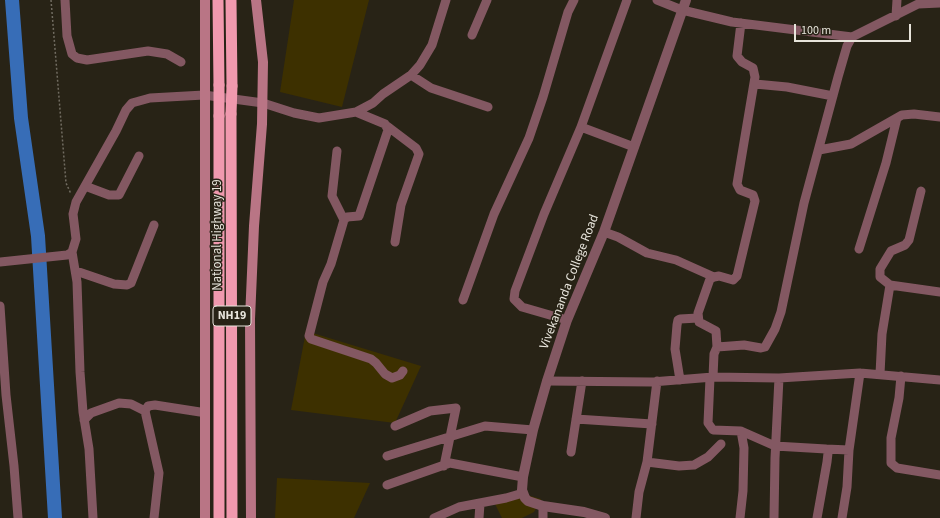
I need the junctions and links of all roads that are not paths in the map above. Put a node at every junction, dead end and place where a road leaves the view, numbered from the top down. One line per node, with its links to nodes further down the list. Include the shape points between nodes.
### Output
1 (65, 0): 19 (street, via 67,36 72,54 77,58 87,60 148,51 167,54)
2 (204, 0): 22 (main road)
3 (218, 0): 92 (highway, NH19, bridge)
4 (231, 0): 93 (highway, National Highway 19 / NH19, bridge)
5 (256, 0): 24 (main road, via 263,62)
6 (446, 0): 20 (street, via 427,55)
7 (487, 0): 17 (street)
8 (574, 0): 48 (street, via 529,138 494,214)
9 (627, 0): 30 (street)
10 (657, 0): 14 (street)
11 (686, 0): 14 (street, Vivekananda College Road)
12 (897, 0): 15 (street)
13 (940, 2): 15 (street, via 923,2)
14 (682, 10): 16 (street); 31 (street, Vivekananda College Road)
15 (896, 16): 18 (street)
16 (741, 23): 18 (street); 21 (street, via 737,56 753,68)
17 (472, 35)
18 (852, 38): 23 (street, via 847,46)
19 (181, 62)
20 (411, 75): 25 (street, via 431,88); 26 (street, via 368,107)
21 (755, 84): 23 (street); 45 (street, via 737,184 740,190 753,195 755,201 737,276 730,280)
22 (204, 96): 24 (street); 35 (street, via 150,98 132,103); 91 (main road)
23 (833, 96): 32 (street)
24 (263, 103): 26 (street, via 319,118); 94 (main road, via 250,318)
25 (488, 107)
26 (356, 112): 29 (street, via 381,121)
27 (940, 117): 28 (street, via 914,114)
28 (897, 118): 32 (street, via 851,144); 41 (street)
29 (387, 126): 37 (street, via 388,130 360,212 356,218 347,217); 40 (street, via 416,148 419,154 401,205)
30 (582, 127): 31 (street); 51 (street, via 544,214 514,299 522,307)
31 (634, 147): 39 (street, Vivekananda College Road)
32 (819, 150): 53 (street, via 802,209 781,312 768,343 761,348 744,345)
33 (337, 151): 37 (street, via 332,196)
34 (139, 156): 35 (street, via 119,195 109,195)
35 (85, 186): 42 (street, via 76,202 76,239)
36 (921, 191): 46 (street, via 909,240 905,245 891,251 880,269 880,277)
37 (344, 220): 54 (street, via 332,264 323,282 310,338 370,359 392,378 400,376)
38 (154, 225): 44 (street, via 131,283 114,284)
39 (604, 232): 45 (street, via 647,253 676,260); 51 (street, Vivekananda College Road)
40 (395, 242)
41 (859, 249)
42 (69, 254): 43 (street); 44 (street)
43 (0, 262)
44 (76, 270): 68 (street)
45 (714, 276): 50 (street, via 710,279 702,298)
46 (890, 285): 47 (street); 56 (street, via 882,334)
47 (940, 292)
48 (463, 300)
49 (0, 306): 52 (street)
50 (698, 318): 53 (street, via 699,322 716,331); 60 (street, via 678,320 675,349)
51 (567, 320): 62 (street, Vivekananda College Road)
52 (1, 345): 88 (street)
53 (717, 347): 58 (street)
54 (403, 371)
55 (860, 373): 56 (street); 59 (street); 77 (street)
56 (880, 374): 57 (street)
57 (901, 376): 61 (street); 82 (street, via 891,438 891,464 897,468)
58 (711, 377): 59 (street); 60 (street); 72 (street, via 709,427 713,430)
59 (779, 378): 75 (street)
60 (680, 380): 64 (street)
61 (940, 380)
62 (547, 381): 63 (street); 71 (street, Vivekananda College Road)
63 (582, 381): 64 (street); 67 (street)
64 (657, 381): 69 (street)
65 (145, 411): 66 (street, via 148,406 155,405); 68 (street, via 131,404 119,403 93,412); 90 (street, via 159,473)
66 (200, 412)
67 (576, 419): 69 (street); 78 (street)
68 (84, 420): 89 (street, via 89,449)
69 (652, 424): 80 (street)
70 (395, 426): 73 (street, via 430,411 455,407 457,409)
71 (533, 430): 73 (street, via 484,426); 83 (street, Vivekananda College Road)
72 (741, 432): 75 (street); 100 (street, via 744,448)
73 (452, 436): 79 (street); 81 (street)
74 (721, 444): 80 (street, via 708,457 694,464 679,466)
75 (775, 446): 76 (street); 101 (street)
76 (826, 450): 77 (street); 102 (street, via 828,462)
77 (849, 450): 103 (street)
78 (571, 452)
79 (387, 456)
80 (647, 462): 99 (street, via 639,492)
81 (444, 466): 83 (street, via 450,464); 84 (street)
82 (940, 475)
83 (523, 477): 85 (street, Vivekananda College Road)
84 (387, 485)
85 (523, 493): 86 (street); 87 (street, via 528,501)
86 (480, 504): 95 (street, via 452,509); 96 (street)
87 (543, 506): 97 (street); 98 (street)
88 (18, 518)
89 (93, 518)
90 (154, 518)
91 (205, 518)
92 (219, 518)
93 (232, 518)
94 (251, 518)
95 (434, 518)
96 (479, 518)
97 (543, 518)
98 (605, 518)
99 (636, 518)
100 (740, 518)
101 (774, 518)
102 (817, 518)
103 (842, 518)

